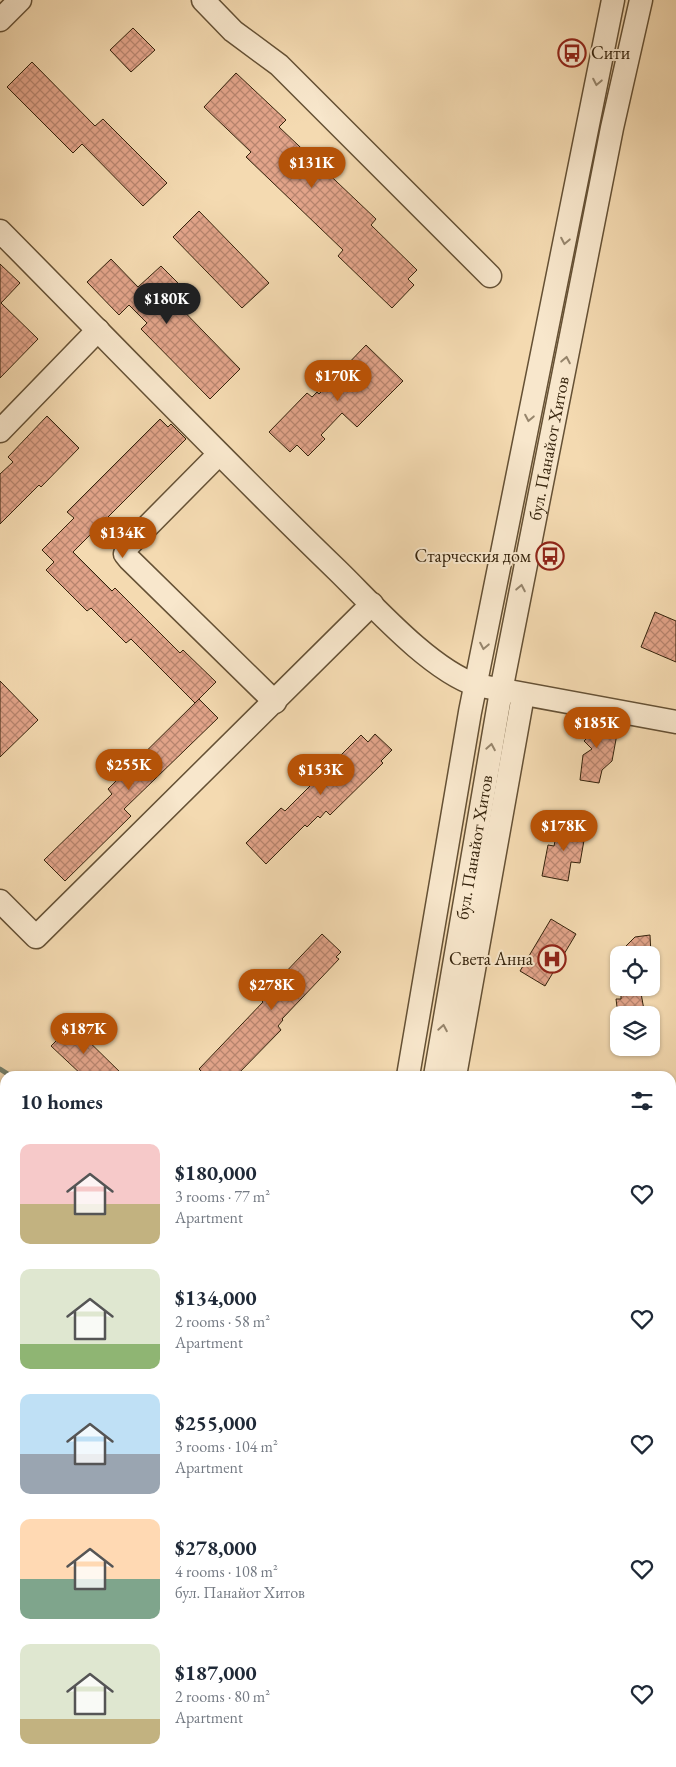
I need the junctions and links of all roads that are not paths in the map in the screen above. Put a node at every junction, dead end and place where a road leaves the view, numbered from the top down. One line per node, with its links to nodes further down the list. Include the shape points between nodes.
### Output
1 (20, 0): 5 (street)
2 (203, 0): 7 (street, via 233,32 279,65)
3 (613, 0): 12 (street, бул. Панайот Хитов, one-way to 12)
4 (641, 0): 13 (street, бул. Панайот Хитов, one-way to 4, via 612,128)
5 (0, 20)
6 (0, 231): 8 (street)
7 (490, 276)
8 (98, 330): 9 (street); 10 (street)
9 (0, 431)
10 (219, 454): 11 (street); 15 (street, via 127,548 125,554)
11 (372, 604): 12 (street, via 438,663 462,680); 15 (street)
12 (476, 685): 13 (street); 18 (street, бул. Панайот Хитов)
13 (501, 691): 14 (street); 19 (street, бул. Панайот Хитов, one-way to 13)
14 (523, 695): 16 (street); 20 (street)
15 (274, 702): 17 (street, via 36,936)
16 (676, 722)
17 (0, 901)
18 (409, 1071)
19 (436, 1071)
20 (456, 1071)

